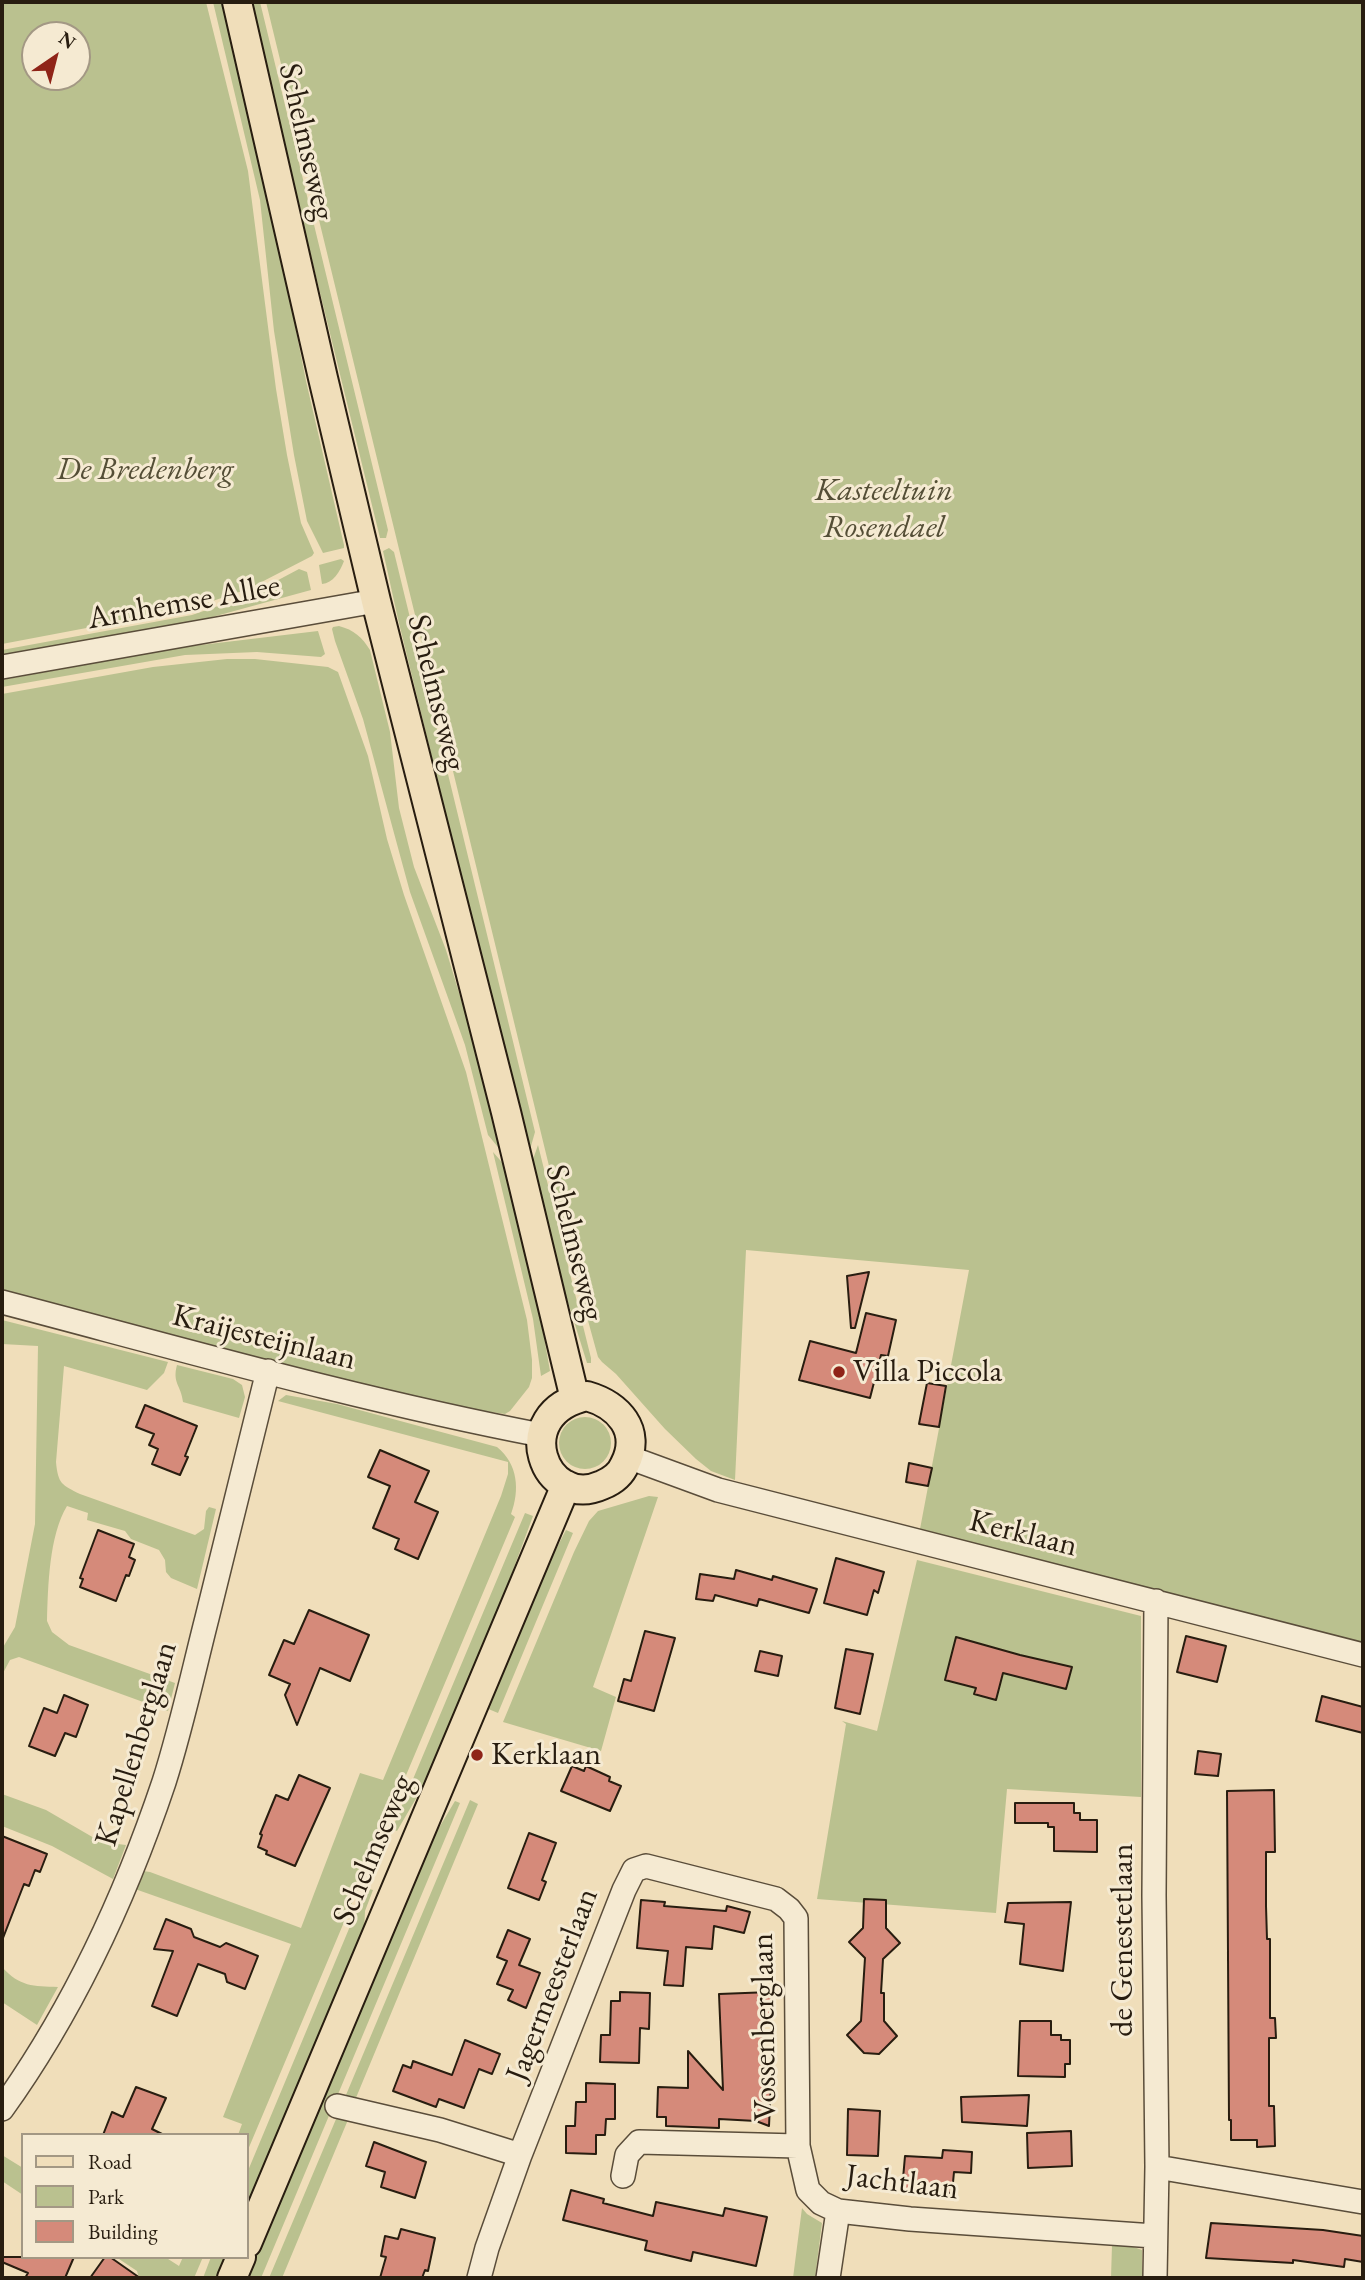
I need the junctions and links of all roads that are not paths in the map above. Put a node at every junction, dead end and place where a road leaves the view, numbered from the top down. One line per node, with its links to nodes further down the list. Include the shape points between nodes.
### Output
1 (237, 2): 2 (main road, Schelmseweg)
2 (376, 600): 3 (street, Arnhemse Allee); 6 (main road, Schelmseweg)
3 (2, 667)
4 (2, 1302): 5 (street, Kraijesteijnlaan)
5 (268, 1371): 7 (street, Kraijesteijnlaan); 14 (street, Kapellenberglaan, via 175,1745 149,1825 91,1960 39,2054)
6 (575, 1399): 7 (main road, via 556,1409); 8 (main road, via 600,1400 623,1417 629,1432)
7 (541, 1435): 9 (main road, via 542,1455 550,1471)
8 (628, 1457): 9 (main road, via 623,1469 599,1487 586,1490); 10 (street, Kerklaan, via 718,1490)
9 (566, 1485): 22 (main road, Schelmseweg)
10 (1156, 1601): 11 (street, Kerklaan); 17 (street, de Genestetlaan)
11 (1363, 1655)
12 (789, 1909): 15 (street, Vossenberglaan, via 796,1918); 16 (street, Jagermeesterlaan, via 776,1899 646,1866 635,1870)
13 (337, 2106): 16 (street)
14 (2, 2109)
15 (798, 2146): 18 (street, via 639,2142 627,2155); 20 (street, Jachtlaan, via 808,2190)
16 (520, 2155): 25 (street, Jagermeesterlaan)
17 (1157, 2167): 19 (street); 21 (street, de Genestetlaan)
18 (623, 2176)
19 (1363, 2202)
20 (838, 2211): 21 (street, Jachtlaan); 26 (street)
21 (1154, 2236): 27 (street, de Genestetlaan)
22 (248, 2241)
23 (240, 2259): 24 (main road)
24 (232, 2278)
25 (479, 2278)
26 (828, 2278)
27 (1154, 2278)

